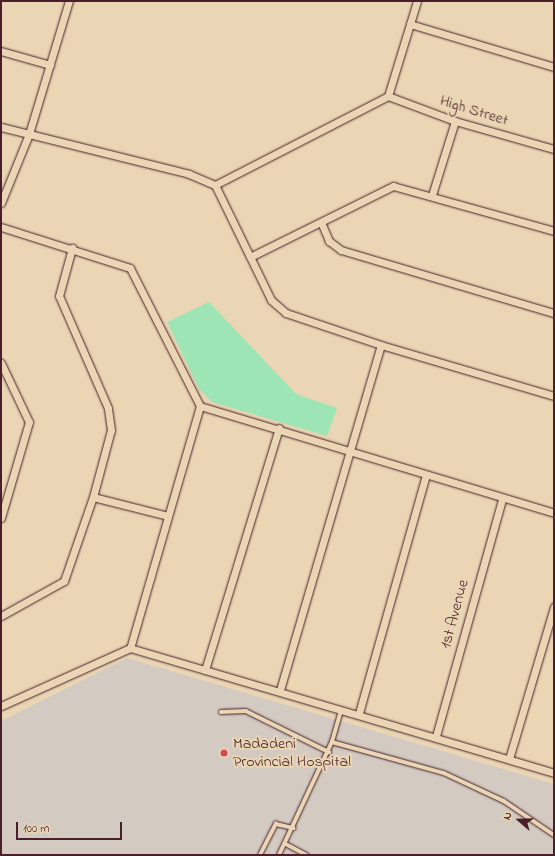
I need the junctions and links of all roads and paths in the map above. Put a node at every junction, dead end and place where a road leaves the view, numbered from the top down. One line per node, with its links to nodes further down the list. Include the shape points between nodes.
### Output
1 (69, 1): 5 (street)
2 (417, 1): 3 (street)
3 (410, 24): 6 (street); 7 (street)
4 (1, 51): 5 (street)
5 (50, 65): 10 (street)
6 (554, 67)
7 (388, 96): 8 (street, High Street); 12 (street)
8 (455, 121): 11 (street, High Street); 13 (street)
9 (1, 127): 10 (street)
10 (29, 134): 12 (street, via 189,174); 14 (street)
11 (554, 149)
12 (215, 185): 19 (street)
13 (432, 195): 15 (street, via 400,186 387,186); 17 (street)
14 (1, 203)
15 (321, 222): 19 (street); 20 (street, via 330,241 341,250)
16 (1, 227): 18 (street)
17 (554, 231)
18 (72, 248): 24 (street, via 121,263 133,272); 28 (street, via 58,296 111,417 111,430)
19 (250, 257): 21 (street, via 279,309)
20 (554, 313)
21 (381, 345): 23 (street); 26 (street)
22 (1, 363): 32 (street, via 29,422)
23 (554, 396)
24 (200, 406): 25 (street); 31 (street)
25 (279, 428): 26 (street); 36 (street)
26 (349, 451): 27 (street); 37 (street)
27 (426, 475): 29 (street); 41 (street)
28 (93, 497): 31 (street); 34 (street, via 64,581)
29 (502, 499): 30 (street); 42 (street, 1st Avenue)
30 (554, 513)
31 (168, 516): 35 (street)
32 (1, 518)
33 (554, 607): 45 (street)
34 (1, 616)
35 (130, 648): 36 (street); 38 (street)
36 (205, 670): 37 (street)
37 (280, 690): 39 (street)
38 (1, 706)
39 (342, 708): 41 (street); 43 (lane)
40 (221, 712): 44 (lane, via 250,712)
41 (359, 713): 42 (street)
42 (436, 736): 45 (street)
43 (332, 742): 44 (lane); 48 (lane, via 444,773 504,801)
44 (329, 752): 47 (lane)
45 (509, 759): 46 (street)
46 (554, 773)
47 (294, 828): 49 (lane); 50 (lane, via 276,824)
48 (554, 835)
49 (286, 844): 51 (lane); 52 (lane)
50 (260, 855)
51 (279, 855)
52 (307, 855)

